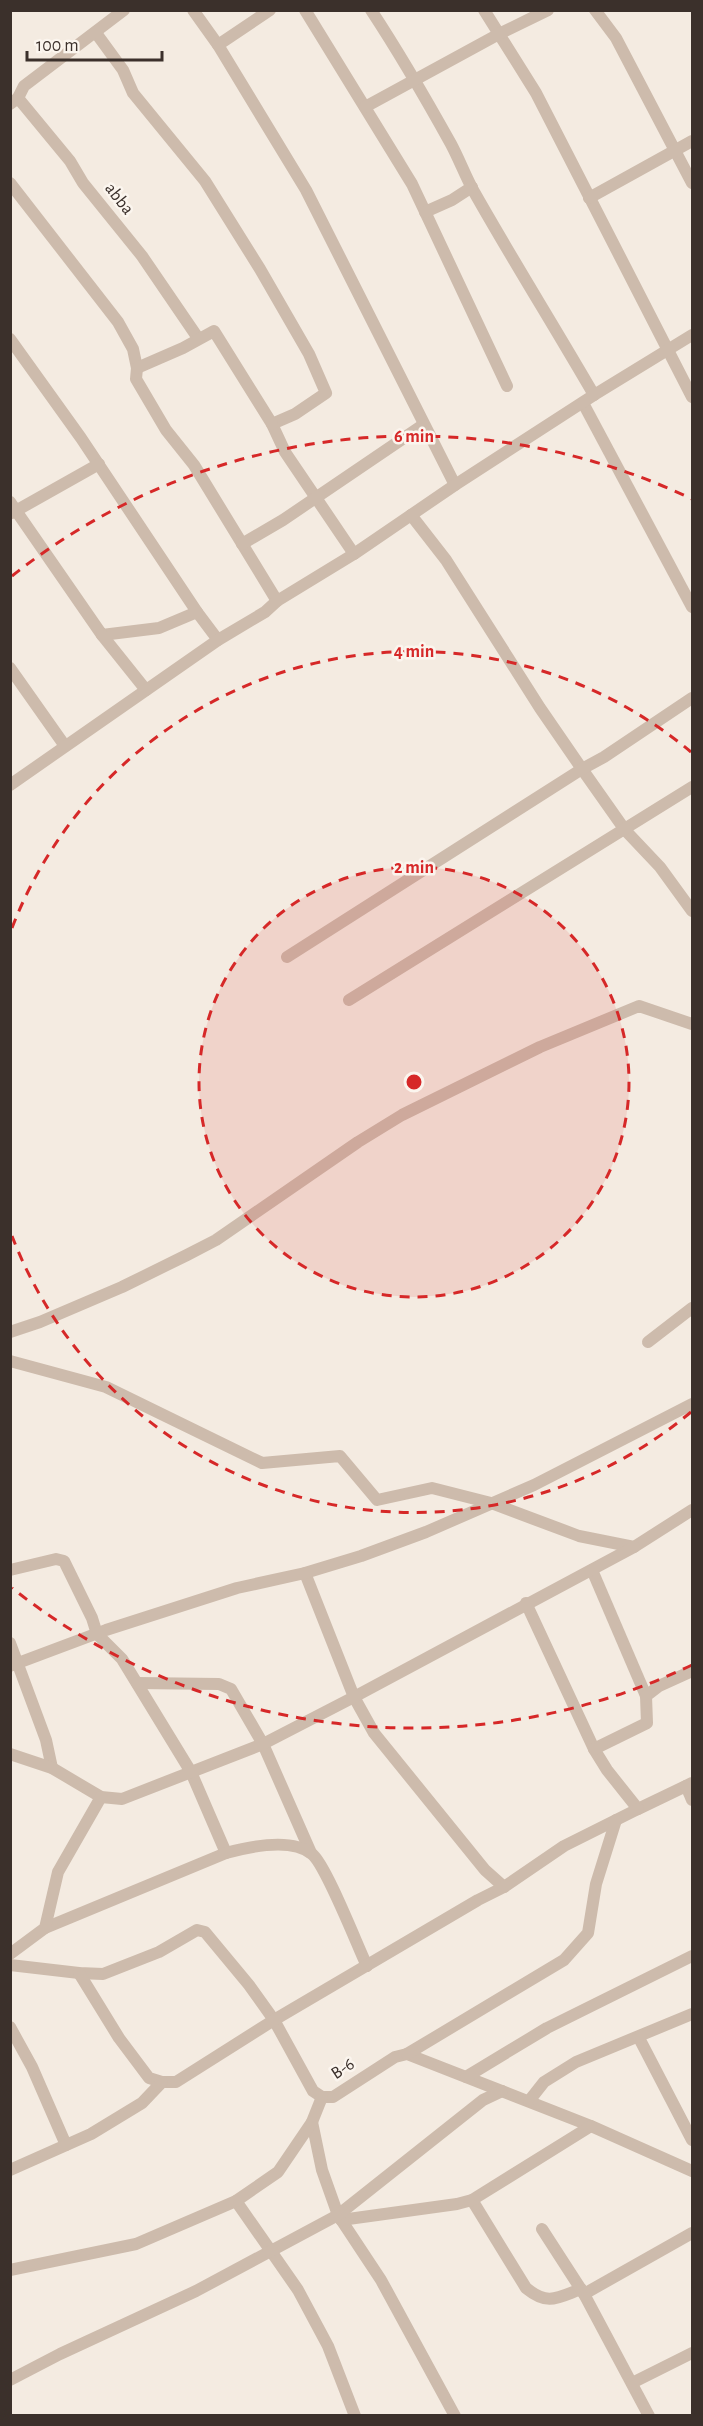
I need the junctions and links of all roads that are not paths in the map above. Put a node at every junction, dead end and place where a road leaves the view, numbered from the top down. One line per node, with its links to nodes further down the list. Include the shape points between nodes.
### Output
1 (124, 10): 9 (street)
2 (193, 10): 11 (street)
3 (270, 10): 11 (street)
4 (305, 10): 14 (street)
5 (371, 10): 12 (street)
6 (484, 10): 10 (street)
7 (548, 10): 10 (street)
8 (595, 10): 16 (street, via 616,38)
9 (96, 33): 13 (street, via 24,86); 31 (street, via 123,70 133,93 205,182 260,269 325,389 324,395)
10 (499, 34): 12 (street); 20 (street, via 536,93)
11 (218, 45): 32 (street, via 306,190)
12 (414, 82): 14 (street); 19 (street)
13 (14, 101): 23 (street, abba, via 70,161)
14 (365, 107): 21 (street)
15 (693, 141): 16 (street)
16 (675, 150): 18 (street); 20 (street)
17 (10, 183): 26 (street, via 118,322 133,349)
18 (693, 183)
19 (472, 187): 21 (street); 28 (street)
20 (589, 198): 25 (street)
21 (425, 212): 27 (street)
22 (693, 335): 25 (street)
23 (198, 338): 26 (street); 31 (street, via 214,331)
24 (10, 339): 33 (street)
25 (668, 351): 28 (street); 29 (street)
26 (136, 368): 38 (street, via 136,379 166,430 194,465)
27 (507, 386)
28 (594, 395): 30 (street)
29 (693, 397)
30 (583, 403): 34 (street); 41 (street)
31 (272, 424): 35 (street, via 285,452)
32 (423, 425): 34 (street); 35 (street)
33 (99, 464): 36 (street); 42 (street)
34 (454, 485): 37 (street)
35 (315, 496): 38 (street); 39 (street)
36 (12, 509): 43 (street)
37 (411, 515): 39 (street); 49 (street, via 446,560)
38 (242, 544): 40 (street)
39 (354, 554): 40 (street)
40 (277, 601): 44 (street)
41 (693, 607)
42 (196, 612): 43 (street, via 159,628); 44 (street)
43 (102, 635): 46 (street)
44 (218, 640): 46 (street)
45 (10, 668): 48 (street)
46 (146, 690): 48 (street)
47 (693, 698): 49 (street)
48 (65, 746): 50 (street)
49 (582, 769): 52 (street); 54 (street)
50 (10, 784)
51 (693, 786): 52 (street)
52 (625, 830): 53 (street); 55 (street)
53 (691, 907)
54 (287, 957)
55 (349, 1000)
56 (693, 1024): 58 (street, via 639,1006 540,1047 390,1122 216,1240 122,1287)
57 (693, 1308): 59 (street)
58 (10, 1332)
59 (648, 1342)
60 (10, 1361): 62 (street, via 106,1387 262,1463 340,1456 377,1500 432,1488)
61 (693, 1404): 62 (street)
62 (491, 1503): 64 (street, via 579,1536); 67 (street, via 426,1532)
63 (693, 1510): 64 (street)
64 (634, 1547): 66 (street)
65 (10, 1570): 69 (street, via 56,1559 64,1561)
66 (592, 1570): 68 (street); 74 (street)
67 (305, 1573): 69 (street, via 237,1588); 75 (street)
68 (526, 1603): 75 (street); 77 (street)
69 (97, 1634): 71 (street); 73 (street, via 122,1659)
70 (10, 1643): 71 (street)
71 (15, 1664): 79 (street, via 46,1740)
72 (693, 1671): 74 (street)
73 (137, 1683): 76 (street, via 227,1686); 80 (street)
74 (646, 1696): 77 (street, via 648,1723)
75 (354, 1697): 76 (street); 88 (street, via 374,1733 478,1861)
76 (263, 1744): 80 (street); 87 (street)
77 (594, 1749): 84 (street)
78 (10, 1754): 79 (street)
79 (52, 1768): 82 (street)
80 (191, 1772): 82 (street, via 122,1799); 86 (street)
81 (689, 1784): 83 (street); 84 (street)
82 (101, 1797): 89 (street, via 58,1872)
83 (693, 1800)
84 (638, 1809): 85 (street)
85 (616, 1820): 88 (street, via 564,1846); 99 (street, B-6, via 596,1884 588,1934 576,1949 564,1960)
86 (226, 1853): 87 (street, via 257,1845 293,1847); 89 (street)
87 (311, 1853): 93 (street, via 323,1870)
88 (504, 1887): 93 (street)
89 (45, 1928): 90 (street)
90 (10, 1954)
91 (693, 1956): 100 (street, via 547,2028)
92 (10, 1965): 94 (street, B-6)
93 (367, 1966): 96 (street)
94 (78, 1973): 96 (street, B-6, via 103,1974 159,1952 196,1930 202,1931); 101 (street, via 149,2078)
95 (693, 2014): 98 (street)
96 (274, 2020): 101 (street, via 176,2082); 103 (street, B-6, via 313,2091)
97 (10, 2027): 108 (street)
98 (639, 2038): 104 (street, via 559,2072 544,2082); 107 (street)
99 (407, 2054): 100 (street); 103 (street, B-6, via 395,2057 333,2097)
100 (466, 2076): 102 (street)
101 (162, 2082): 108 (street, via 142,2103)
102 (502, 2091): 104 (street); 113 (street, via 483,2100)
103 (322, 2097): 105 (street)
104 (529, 2101): 106 (street)
105 (312, 2122): 112 (street, via 278,2172); 113 (street, via 322,2170)
106 (591, 2126): 110 (street); 111 (street)
107 (693, 2140)
108 (66, 2145): 109 (street)
109 (10, 2170)
110 (693, 2171)
111 (472, 2200): 113 (street); 118 (street, via 526,2288 552,2300)
112 (236, 2201): 116 (street); 117 (street, via 136,2244)
113 (340, 2217): 116 (street); 123 (street, via 381,2280)
114 (542, 2229): 118 (street)
115 (693, 2233): 118 (street)
116 (272, 2252): 120 (street); 122 (street, via 328,2346)
117 (10, 2270)
118 (583, 2291): 121 (street)
119 (693, 2353): 121 (street)
120 (10, 2380)
121 (632, 2383): 124 (street)
122 (356, 2415)
123 (455, 2415)
124 (649, 2415)

